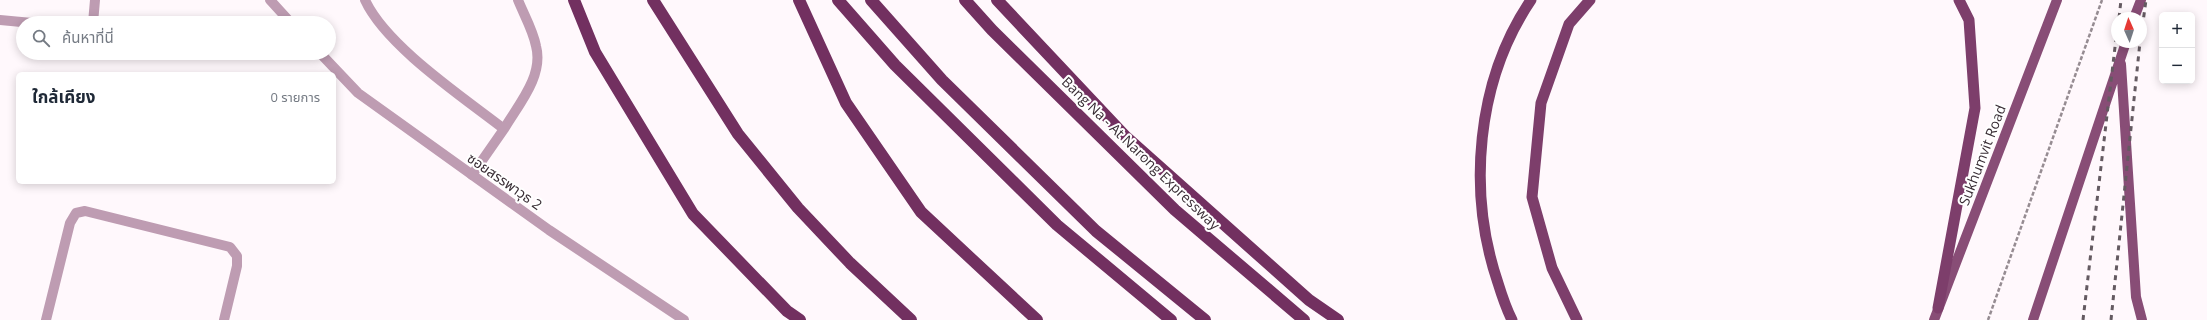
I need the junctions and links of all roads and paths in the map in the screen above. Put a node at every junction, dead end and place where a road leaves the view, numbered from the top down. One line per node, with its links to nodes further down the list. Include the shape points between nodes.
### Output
1 (95, 0): 19 (street)
2 (270, 0): 20 (street)
3 (365, 0): 26 (street, via 375,18 401,46)
4 (518, 0): 26 (street, via 536,45 538,59 533,81)
5 (574, 0): 32 (highway, via 595,52 693,214 787,311)
6 (653, 0): 33 (highway, via 738,134 798,208 850,264)
7 (799, 0): 34 (highway, via 846,103 921,212)
8 (838, 0): 35 (highway, via 895,65 1057,225)
9 (871, 0): 36 (highway, via 942,80 1096,231)
10 (965, 0): 37 (highway, Bang Na - At Narong Expressway, via 998,36 1175,210)
11 (997, 0): 38 (highway, via 1126,137 1309,300)
12 (1531, 0): 39 (highway, via 1499,61 1483,126 1480,200 1488,255)
13 (1590, 0): 40 (highway, via 1570,24 1541,103 1532,197 1552,268)
14 (1959, 0): 28 (highway, via 1968,20 1975,108)
15 (2057, 0): 28 (main road, Sukhumvit Road)
16 (2102, 0): 42 (path)
17 (2141, 0): 18 (main road)
18 (2136, 12)
19 (93, 16)
20 (285, 16)
21 (0, 20): 22 (street)
22 (16, 22)
23 (2124, 48): 24 (main road)
24 (2120, 58): 43 (main road); 44 (main road, via 2136,297)
25 (327, 60): 27 (street, ซอยสรรพาวุธ 2, via 358,93)
26 (504, 129): 27 (street)
27 (472, 175): 31 (street, ซอยสรรพาวุธ 2)
28 (1938, 308): 41 (main road, Sukhumvit Road)
29 (46, 320): 30 (street, via 70,223 76,213 85,211 230,247 238,256)
30 (224, 320)
31 (684, 320)
32 (800, 320)
33 (911, 320)
34 (1037, 320)
35 (1171, 320)
36 (1205, 320)
37 (1304, 320)
38 (1338, 320)
39 (1512, 320)
40 (1577, 320)
41 (1934, 320)
42 (1988, 320)
43 (2033, 320)
44 (2142, 320)

